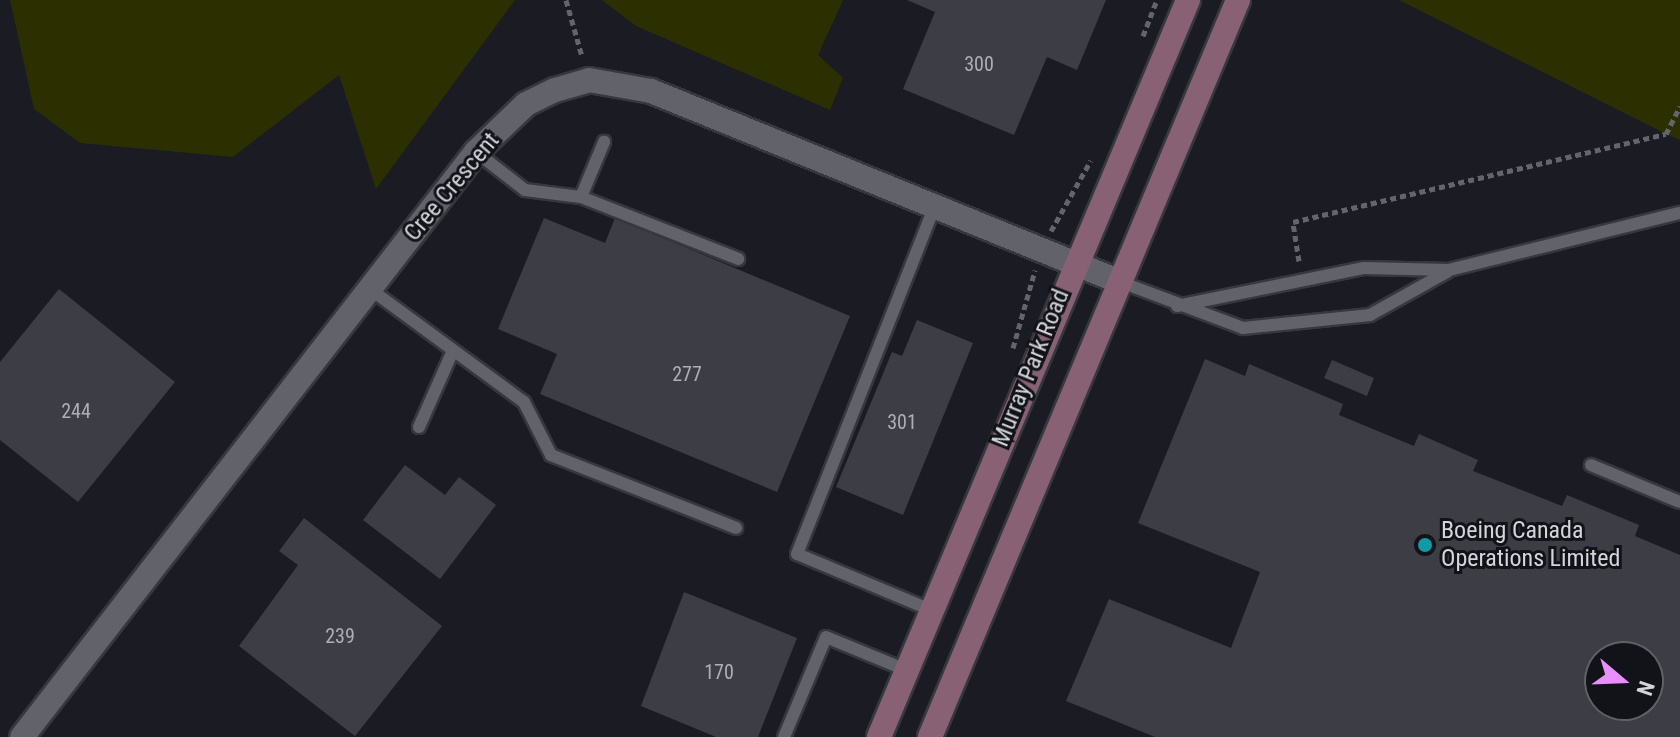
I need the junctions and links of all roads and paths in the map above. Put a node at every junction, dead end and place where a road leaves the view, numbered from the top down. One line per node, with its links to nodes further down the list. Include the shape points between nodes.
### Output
1 (566, 0): 4 (path)
2 (1188, 0): 13 (street, Murray Park Road)
3 (1238, 0): 15 (street, Murray Park Road)
4 (589, 80): 7 (street, Cree Crescent, via 526,104); 9 (street, via 651,91)
5 (1680, 106): 12 (path, via 1666,134 1293,222)
6 (604, 142): 8 (lane)
7 (476, 152): 8 (lane, via 525,190); 16 (street, Cree Crescent)
8 (581, 197): 11 (lane)
9 (935, 206): 13 (street); 23 (lane, via 797,554)
10 (1680, 213): 14 (lane)
11 (738, 259)
12 (1299, 261)
13 (1074, 263): 15 (street); 23 (street, Murray Park Road)
14 (1449, 270): 17 (lane, via 1364,268); 17 (lane, via 1370,315 1331,323 1243,328)
15 (1118, 281): 17 (lane); 28 (street, Murray Park Road)
16 (370, 289): 18 (lane); 25 (street, Cree Crescent)
17 (1177, 306)
18 (452, 353): 19 (lane); 22 (lane, via 524,402 551,455)
19 (419, 427)
20 (1591, 465): 21 (lane)
21 (1680, 502)
22 (736, 528)
23 (931, 610): 24 (street, Murray Park Road)
24 (906, 670): 26 (lane, via 826,637); 27 (street, Murray Park Road)
25 (22, 737)
26 (784, 737)
27 (879, 737)
28 (930, 737)

